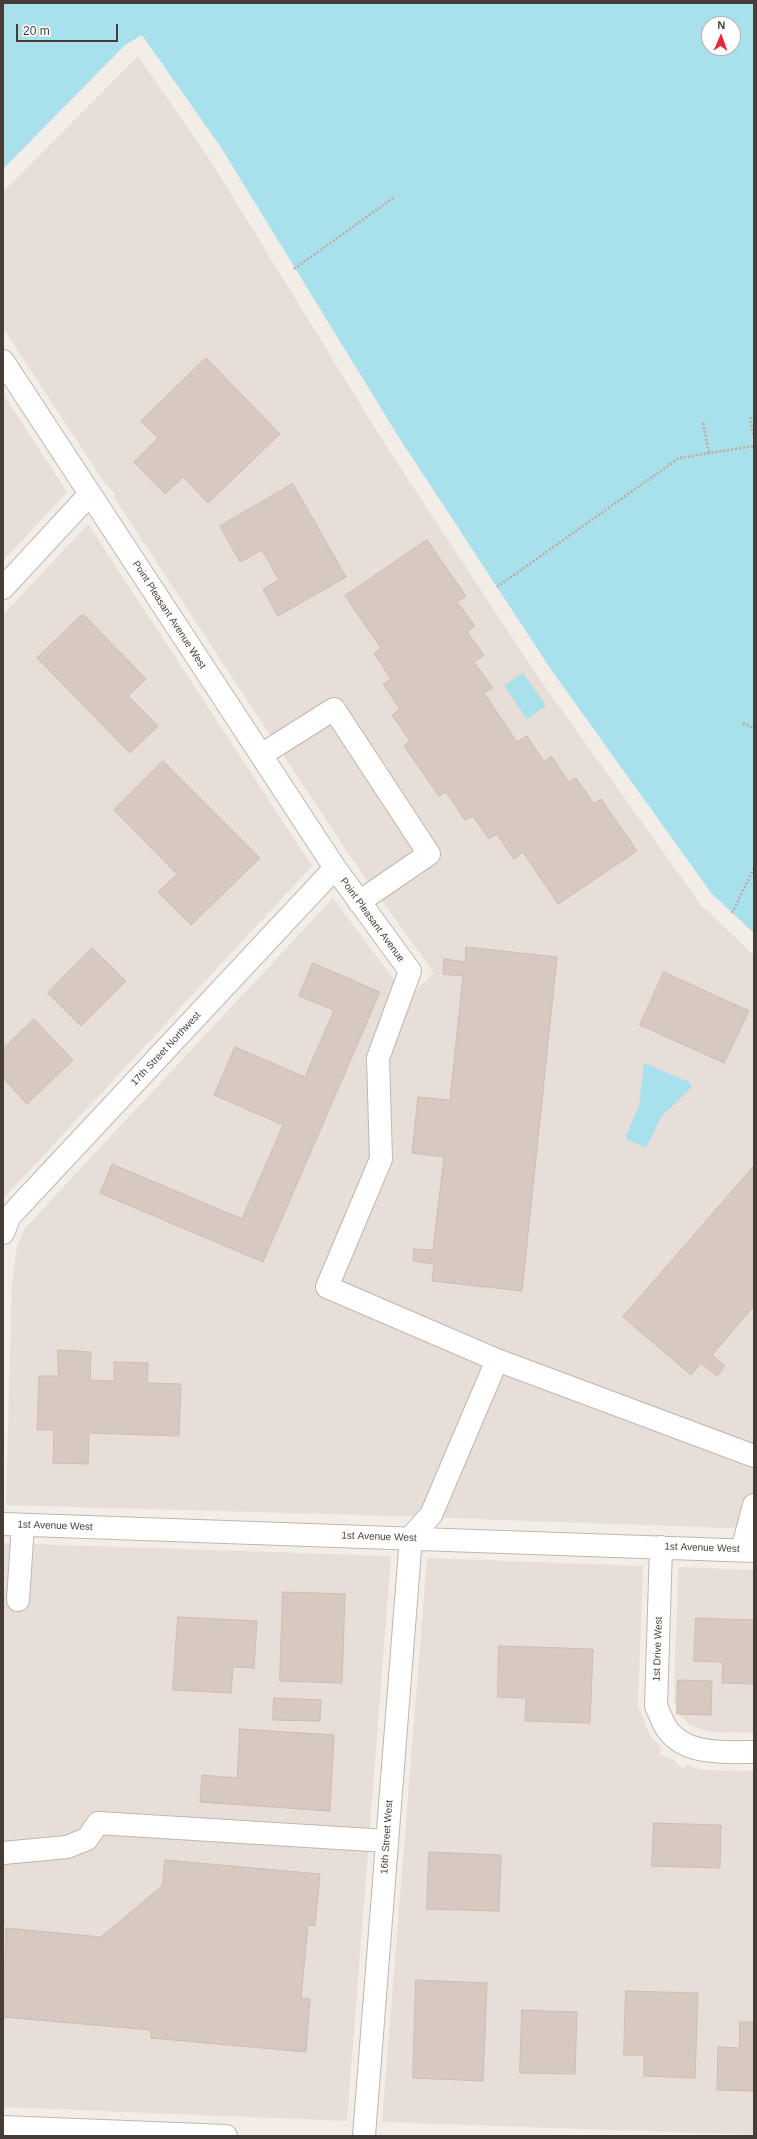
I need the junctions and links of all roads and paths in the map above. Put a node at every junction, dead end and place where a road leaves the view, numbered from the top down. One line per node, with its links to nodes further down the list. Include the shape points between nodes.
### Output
1 (393, 198): 2 (path)
2 (294, 268)
3 (3, 361): 9 (street, Point Pleasant Avenue West)
4 (750, 417): 6 (path)
5 (703, 423): 8 (path)
6 (754, 438)
7 (754, 446): 8 (path)
8 (709, 453): 10 (path, via 679,458)
9 (90, 494): 11 (street); 14 (street, Point Pleasant Avenue West)
10 (497, 587)
11 (3, 588)
12 (743, 722): 13 (path)
13 (754, 728)
14 (261, 755): 15 (street, Point Pleasant Avenue West); 17 (street, via 334,709 429,854)
15 (335, 868): 17 (street, Point Pleasant Avenue); 19 (street, 17th Street Northwest, via 10,1216)
16 (754, 868): 18 (path)
17 (358, 902): 20 (street, Point Pleasant Avenue, via 410,971 378,1058 381,1159 327,1287)
18 (732, 913)
19 (3, 1234)
20 (497, 1360): 21 (street); 24 (street, via 431,1515)
21 (754, 1456)
22 (754, 1505): 26 (street)
23 (13, 1525): 24 (street, 1st Avenue West); 27 (street)
24 (411, 1537): 25 (street, 1st Avenue West); 29 (street, 16th Street West)
25 (661, 1547): 26 (street, 1st Avenue West); 28 (street, 1st Drive West, via 656,1706 666,1727 681,1742 707,1752)
26 (748, 1550)
27 (18, 1600)
28 (754, 1752)
29 (387, 1841): 30 (street, via 98,1823 87,1839 67,1847); 34 (street, 16th Street West)
30 (3, 1853)
31 (3, 2127): 32 (street)
32 (126, 2134): 33 (street)
33 (226, 2136)
34 (364, 2136)

